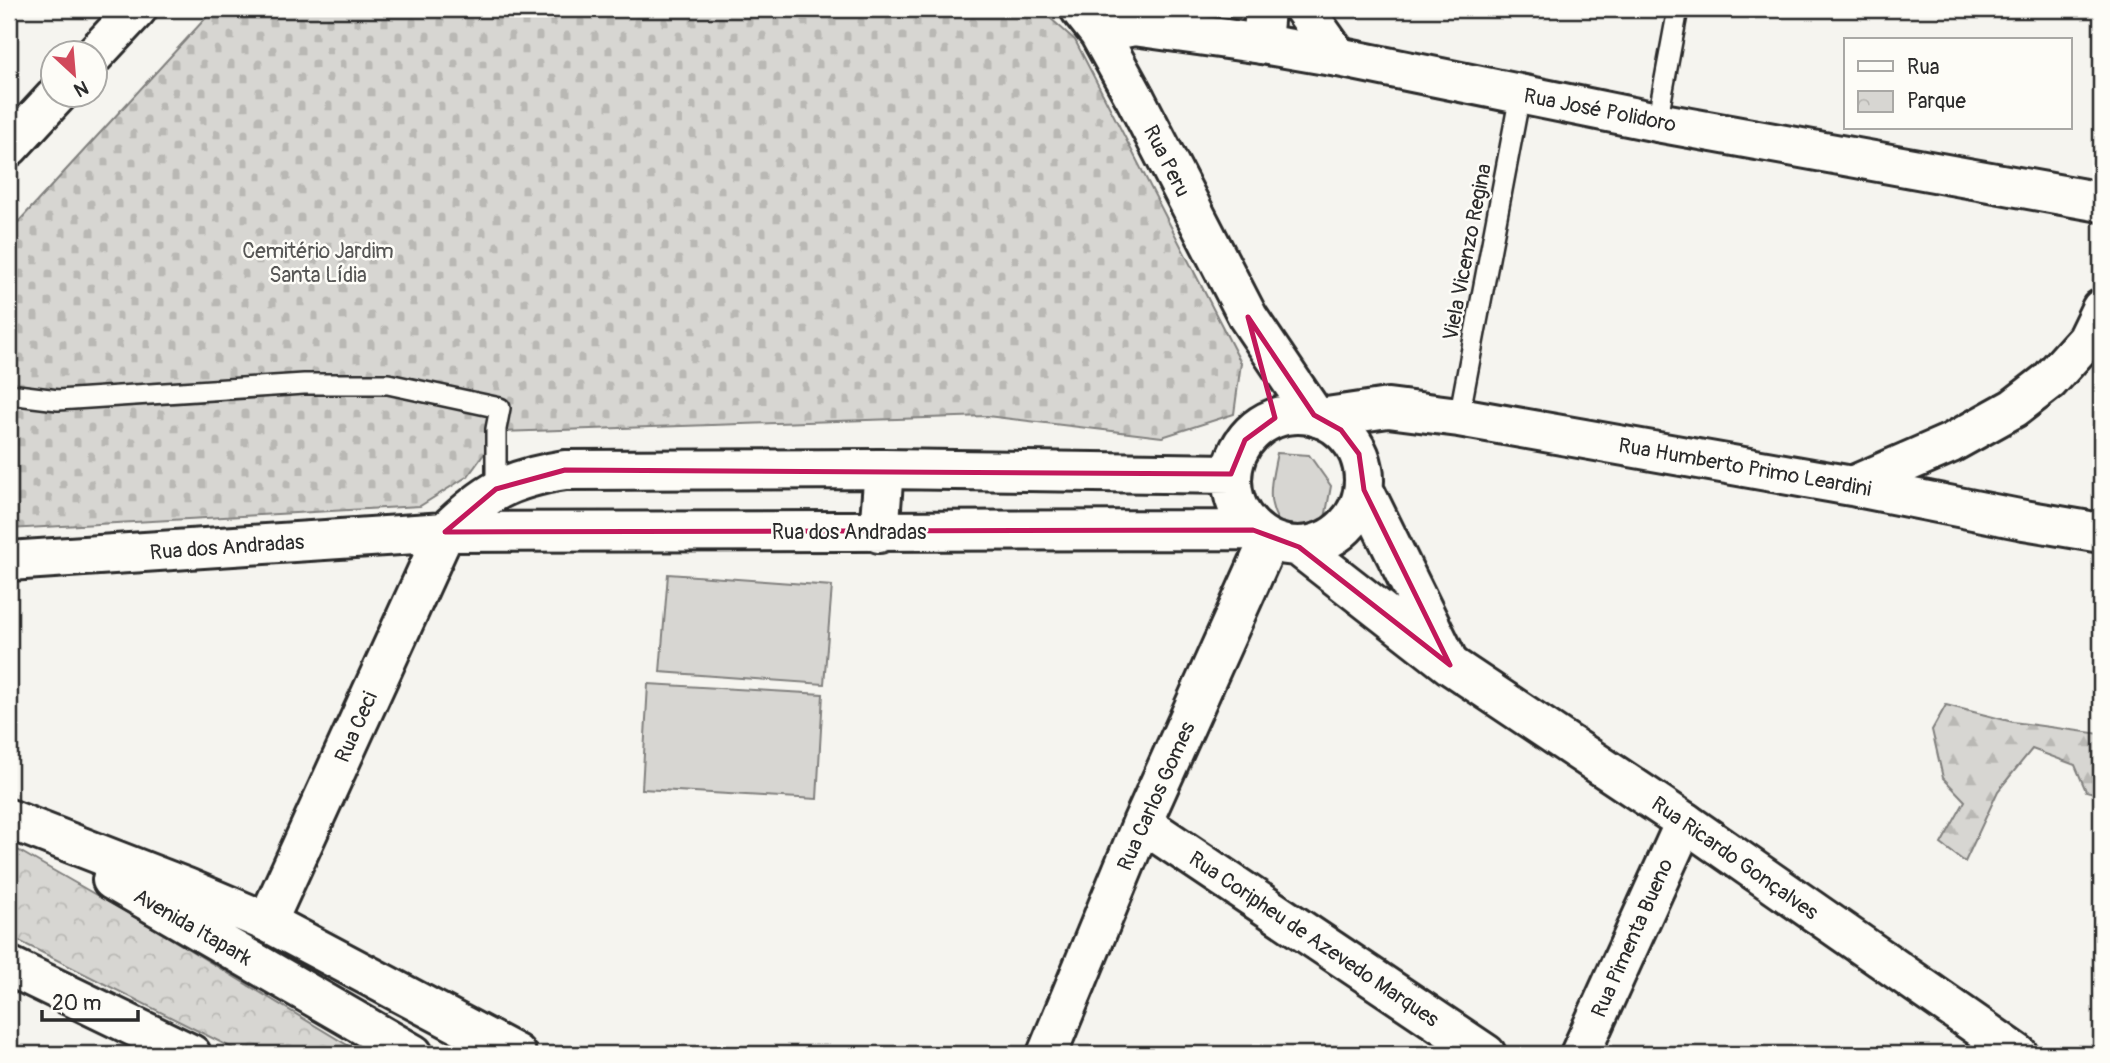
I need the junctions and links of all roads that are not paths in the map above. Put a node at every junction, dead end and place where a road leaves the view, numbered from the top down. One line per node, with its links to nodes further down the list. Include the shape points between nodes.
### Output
1 (137, 9): 6 (street)
2 (1304, 9): 7 (street)
3 (1678, 9): 10 (lane)
4 (1090, 21): 5 (street, Rua José Polidoro); 14 (street, Rua Peru)
5 (1263, 27): 7 (street, Rua José Polidoro)
6 (108, 40)
7 (1338, 57): 8 (street, Rua José Polidoro)
8 (1520, 95): 10 (street, Rua José Polidoro); 16 (lane, Viela Vicenzo Regina)
9 (45, 108): 11 (street)
10 (1657, 122): 12 (street, Rua José Polidoro)
11 (9, 147)
12 (2101, 202)
13 (2101, 309): 22 (street, via 2086,340 2049,381 2014,408 1951,443)
14 (1248, 317): 17 (street, Rua Peru); 18 (street, Rua Peru)
15 (9, 394): 23 (lane, via 58,400 304,384 388,384 500,408)
16 (1459, 417): 18 (street, Rua Humberto Primo Leardini, via 1388,408); 22 (street, Rua Humberto Primo Leardini)
17 (1275, 418): 18 (street, via 1294,414); 21 (street, via 1258,426 1245,440)
18 (1328, 424): 24 (street, via 1359,454)
19 (884, 469): 20 (street); 21 (street); 27 (street)
20 (565, 470): 23 (street, via 530,475); 26 (street, via 539,498)
21 (1231, 474): 29 (street, via 1240,514)
22 (1852, 486): 28 (street, Rua Humberto Primo Leardini)
23 (496, 489): 25 (street)
24 (1364, 490): 29 (street, via 1348,524 1334,536 1317,544); 31 (street)
25 (445, 532): 26 (street, Rua dos Andradas); 30 (street, Rua dos Andradas); 35 (street, Rua Ceci)
26 (536, 532): 27 (street, Rua dos Andradas)
27 (879, 533): 29 (street, Rua dos Andradas)
28 (2101, 533)
29 (1274, 539): 31 (street, Rua Ricardo Gonçalves); 34 (street, Rua Carlos Gomes)
30 (9, 561)
31 (1450, 666): 33 (street, Rua Ricardo Gonçalves)
32 (9, 820): 35 (street); 38 (street, Avenida Itapark)
33 (1685, 822): 42 (street, Rua Pimenta Bueno); 43 (street, Rua Ricardo Gonçalves)
34 (1142, 823): 40 (street, Rua Carlos Gomes); 41 (street, Rua Coripheu de Azevedo Marques)
35 (267, 922): 39 (street)
36 (9, 966): 37 (street)
37 (191, 1054)
38 (413, 1054)
39 (516, 1054)
40 (1047, 1054)
41 (1486, 1054)
42 (1580, 1054)
43 (2018, 1054)

